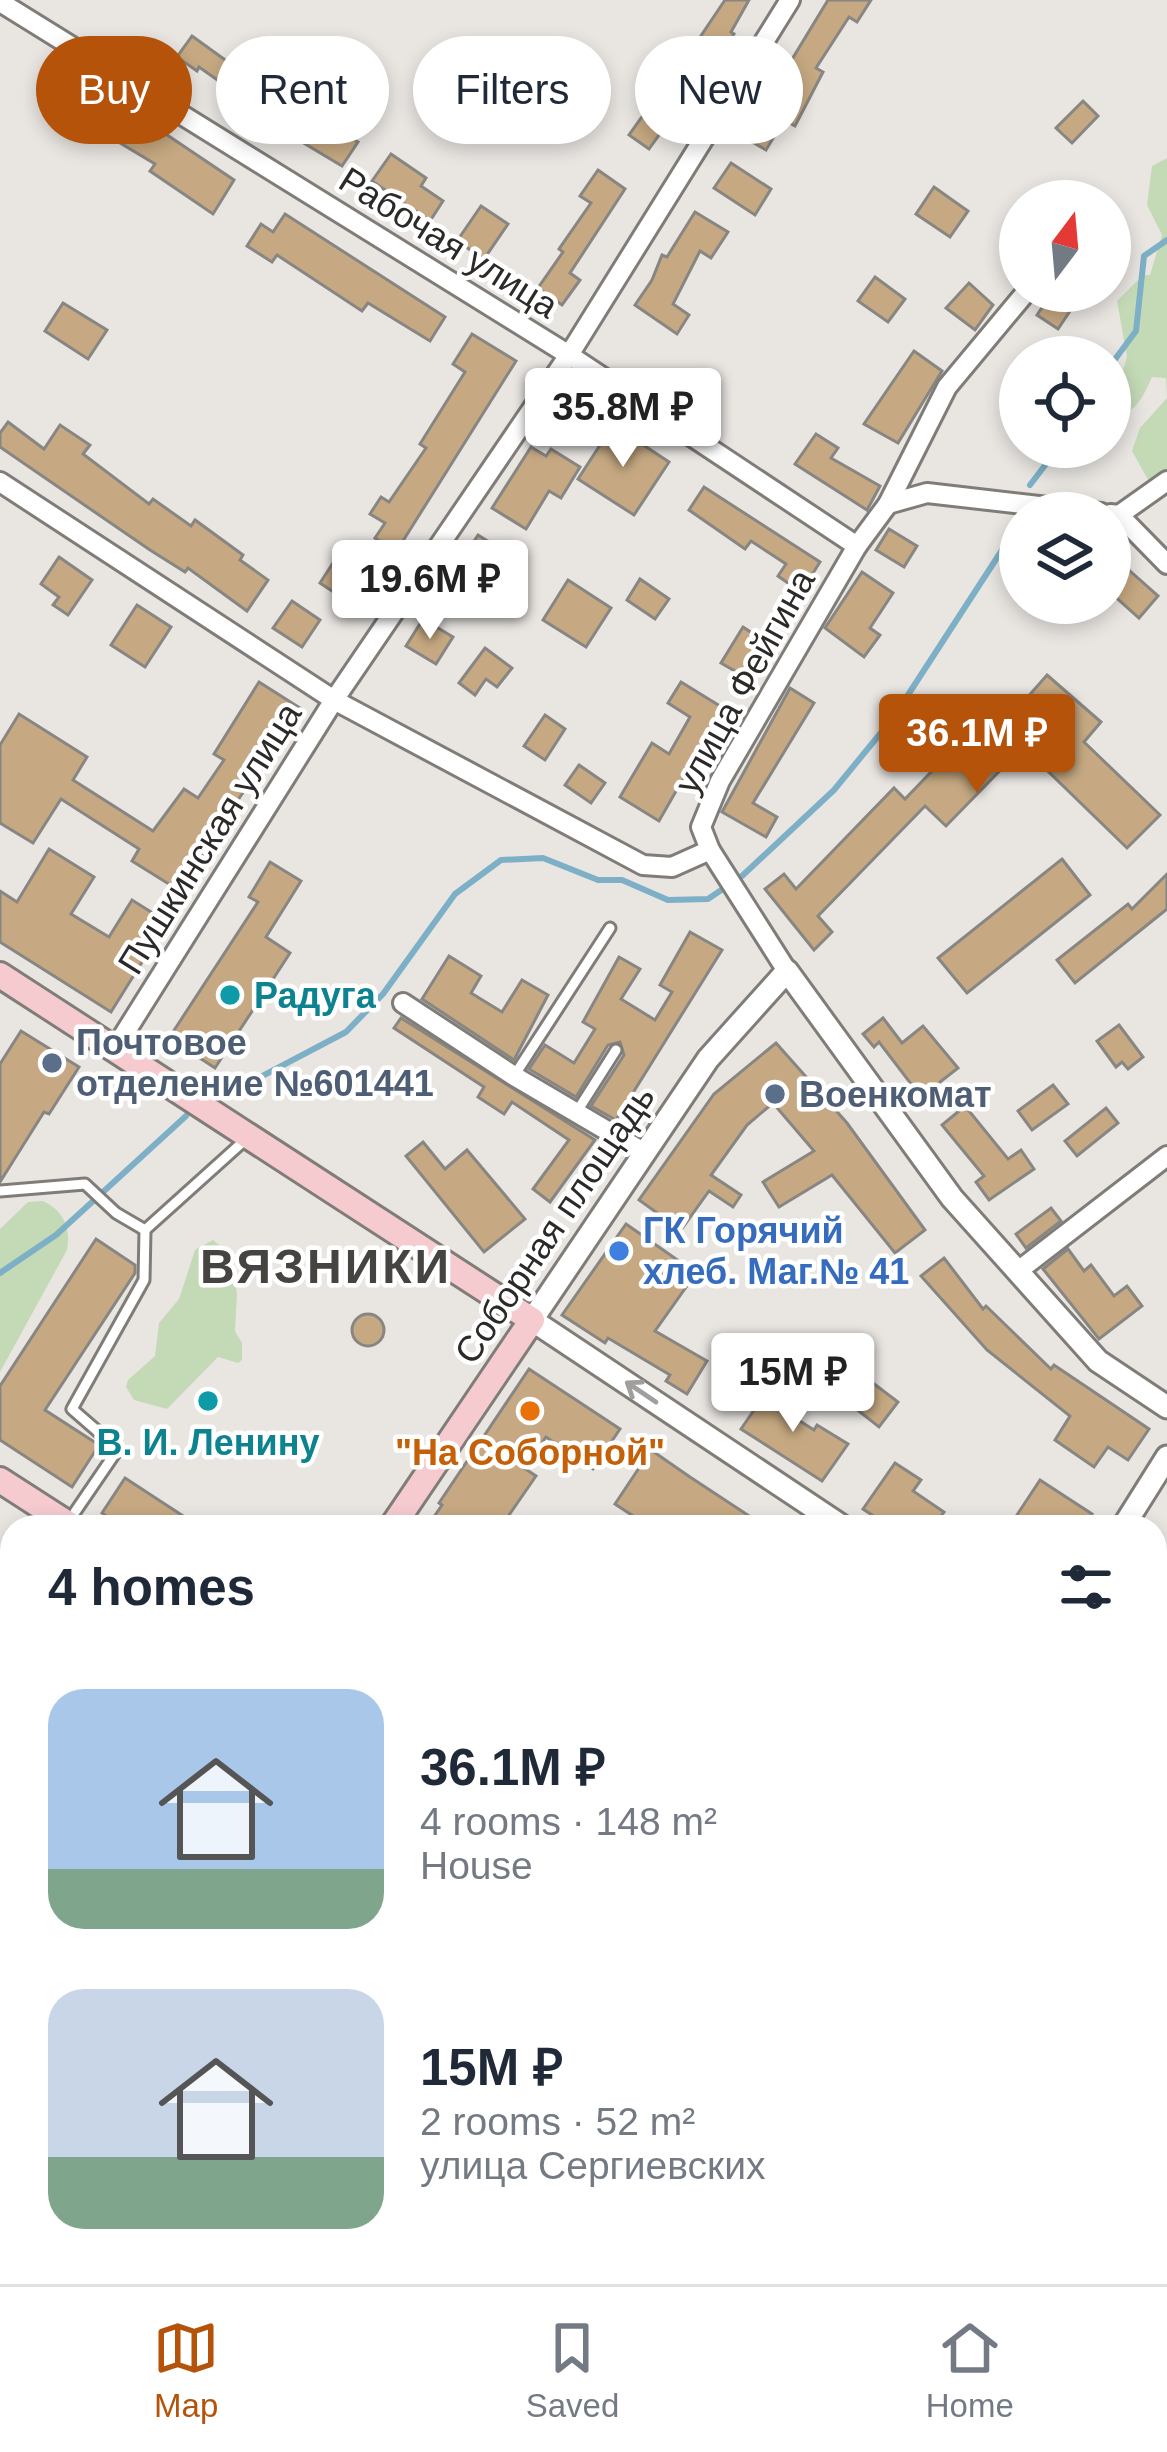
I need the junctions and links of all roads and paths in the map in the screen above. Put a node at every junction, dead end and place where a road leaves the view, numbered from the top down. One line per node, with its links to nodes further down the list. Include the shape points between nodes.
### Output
1 (790, 0): 4 (street, Пушкинская улица)
2 (0, 2): 4 (street, Рабочая улица)
3 (1010, 312): 9 (street, улица Фейгина, via 947,387)
4 (568, 355): 11 (street, Рабочая улица); 13 (street, Пушкинская улица)
5 (1167, 481): 8 (street)
6 (0, 482): 13 (street)
7 (999, 501): 9 (street, via 927,493)
8 (1131, 502)
9 (888, 504): 11 (street, улица Фейгина)
10 (1131, 532): 12 (street)
11 (857, 547): 14 (street, улица Фейгина, via 720,781 701,827)
12 (1167, 564)
13 (334, 700): 14 (street, via 643,865 672,867); 19 (street, Пушкинская улица)
14 (710, 850): 16 (street)
15 (610, 928): 21 (lane)
16 (788, 971): 24 (street, Соборная площадь, via 708,1058); 28 (street, via 952,1198)
17 (0, 975): 19 (main road)
18 (403, 1003): 21 (street)
19 (116, 1047): 23 (main road)
20 (616, 1050): 22 (lane)
21 (514, 1076): 22 (street)
22 (576, 1112): 24 (street)
23 (249, 1136): 27 (lane); 29 (main road)
24 (645, 1153): 29 (street, Соборная площадь)
25 (1167, 1156): 28 (street)
26 (0, 1191): 27 (lane, via 85,1184)
27 (146, 1231): 34 (lane, via 144,1280 72,1409 118,1449)
28 (1018, 1271): 30 (street, via 1097,1361)
29 (532, 1320): 35 (main road, Соборная площадь); 36 (street, one-way to 29)
30 (1167, 1407)
31 (1167, 1457): 37 (street)
32 (0, 1480): 33 (main road)
33 (65, 1515)
34 (77, 1515)
35 (400, 1515)
36 (825, 1515)
37 (1131, 1515)

